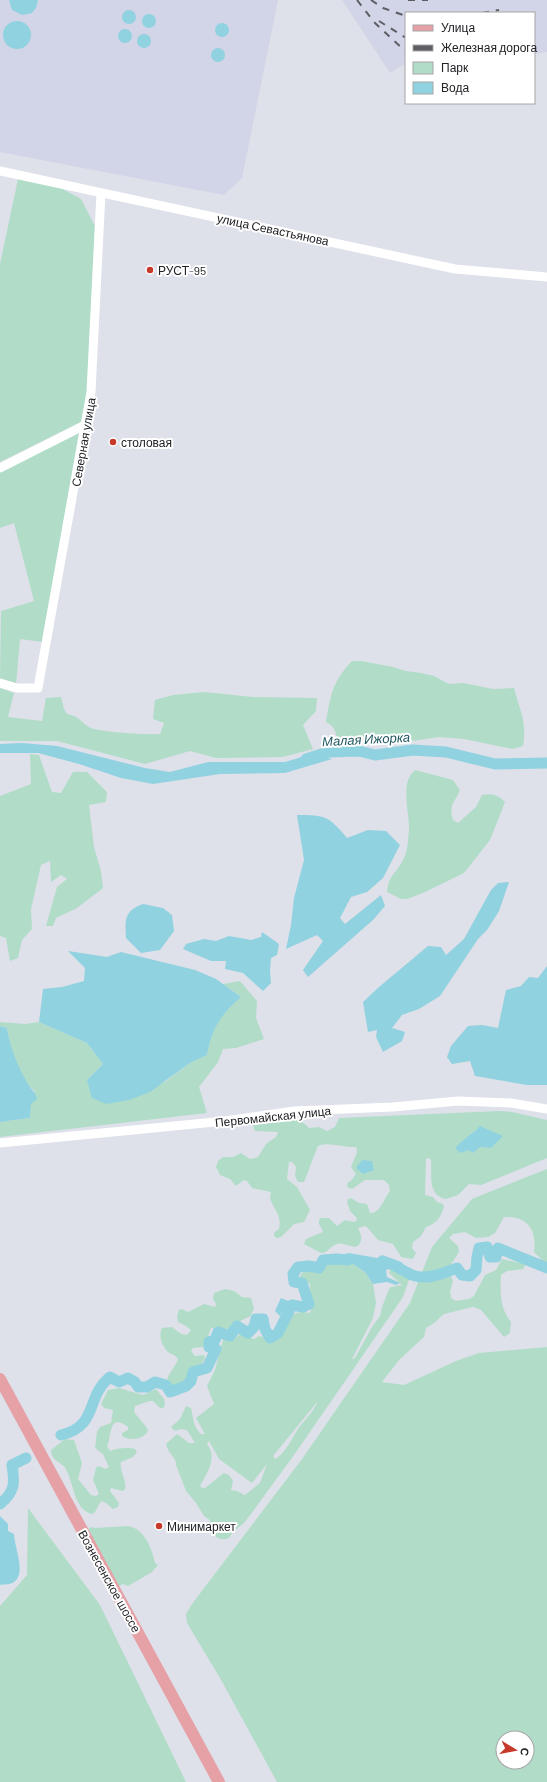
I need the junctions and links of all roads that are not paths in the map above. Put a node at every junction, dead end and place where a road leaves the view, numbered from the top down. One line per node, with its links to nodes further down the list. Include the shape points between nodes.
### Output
1 (0, 171): 2 (street, улица Севастьянова)
2 (101, 193): 3 (street, улица Севастьянова, via 455,269); 4 (street, Северная улица, via 91,392)
3 (547, 277)
4 (87, 424): 5 (street); 6 (street, Северная улица, via 38,688 17,688)
5 (0, 468)
6 (0, 683)
7 (547, 1109): 8 (street, Первомайская улица, via 511,1103 458,1101 394,1107 294,1111 225,1121)
8 (0, 1143)
9 (0, 1379): 10 (main road, Вознесенское шоссе)
10 (219, 1782)

